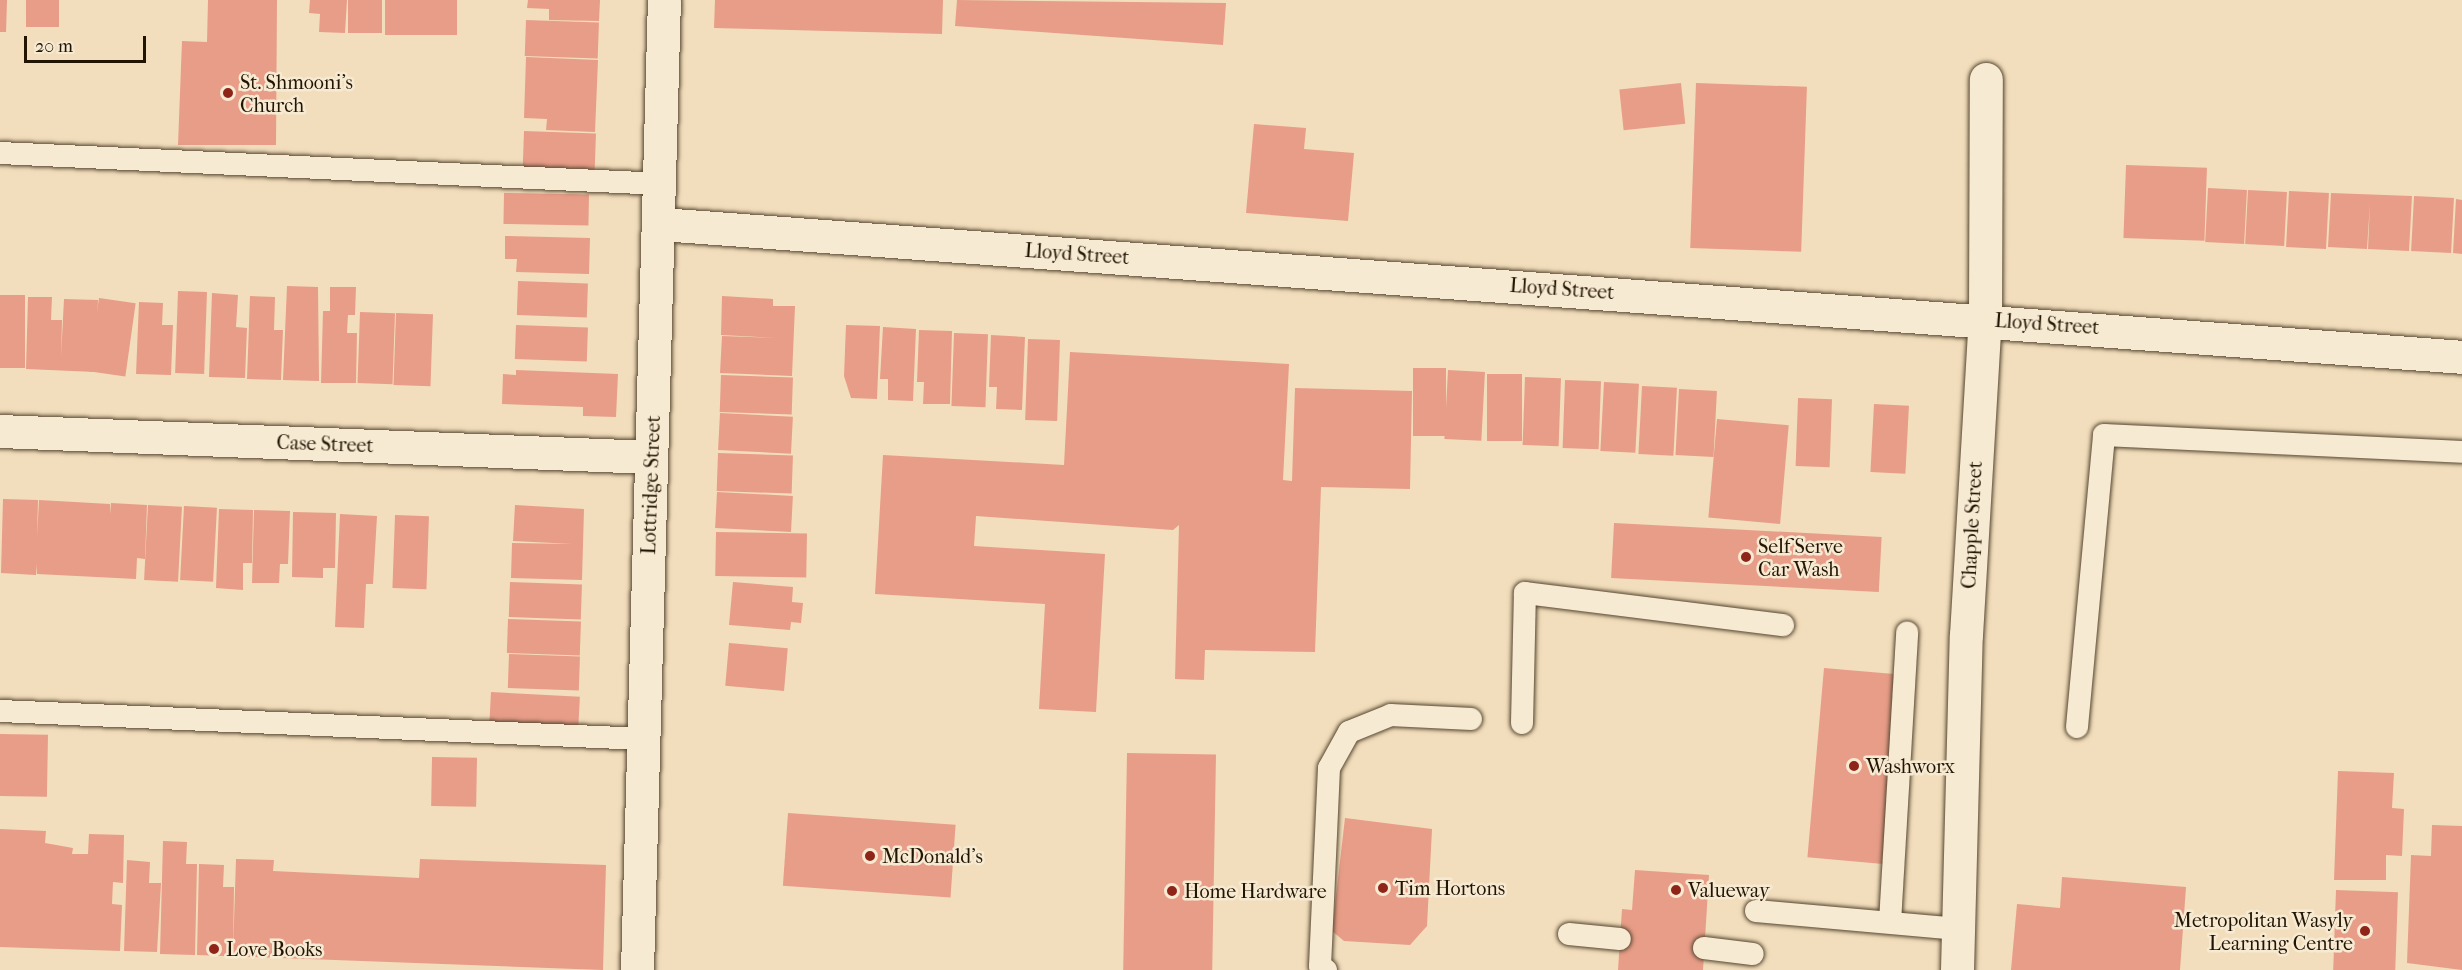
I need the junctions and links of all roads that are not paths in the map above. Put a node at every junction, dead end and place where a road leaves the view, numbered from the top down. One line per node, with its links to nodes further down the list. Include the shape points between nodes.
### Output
1 (664, 0): 4 (street, Lottridge Street)
2 (1986, 79): 6 (street, Chapple Street)
3 (0, 153): 4 (lane)
4 (662, 184): 5 (street, Lottridge Street)
5 (661, 224): 6 (street, Lloyd Street); 10 (street, Lottridge Street)
6 (1985, 320): 7 (street, Lloyd Street); 20 (street, Chapple Street, via 1966,635)
7 (2462, 357)
8 (0, 431): 10 (street, Case Street)
9 (2462, 452): 16 (lane, via 2104,435)
10 (650, 457): 17 (street, Lottridge Street)
11 (1783, 625): 15 (lane, via 1526,593)
12 (1907, 632): 19 (lane)
13 (0, 711): 17 (lane)
14 (1471, 719): 26 (lane, via 1391,716 1349,732 1329,768 1320,966)
15 (1522, 723)
16 (2078, 727)
17 (645, 739): 25 (street, Lottridge Street)
18 (1756, 911): 19 (lane)
19 (1890, 922): 20 (lane)
20 (1958, 929): 27 (street, Chapple Street)
21 (1569, 934): 22 (lane)
22 (1620, 939)
23 (1704, 948): 24 (lane)
24 (1753, 954)
25 (637, 970)
26 (1326, 970)
27 (1957, 970)

